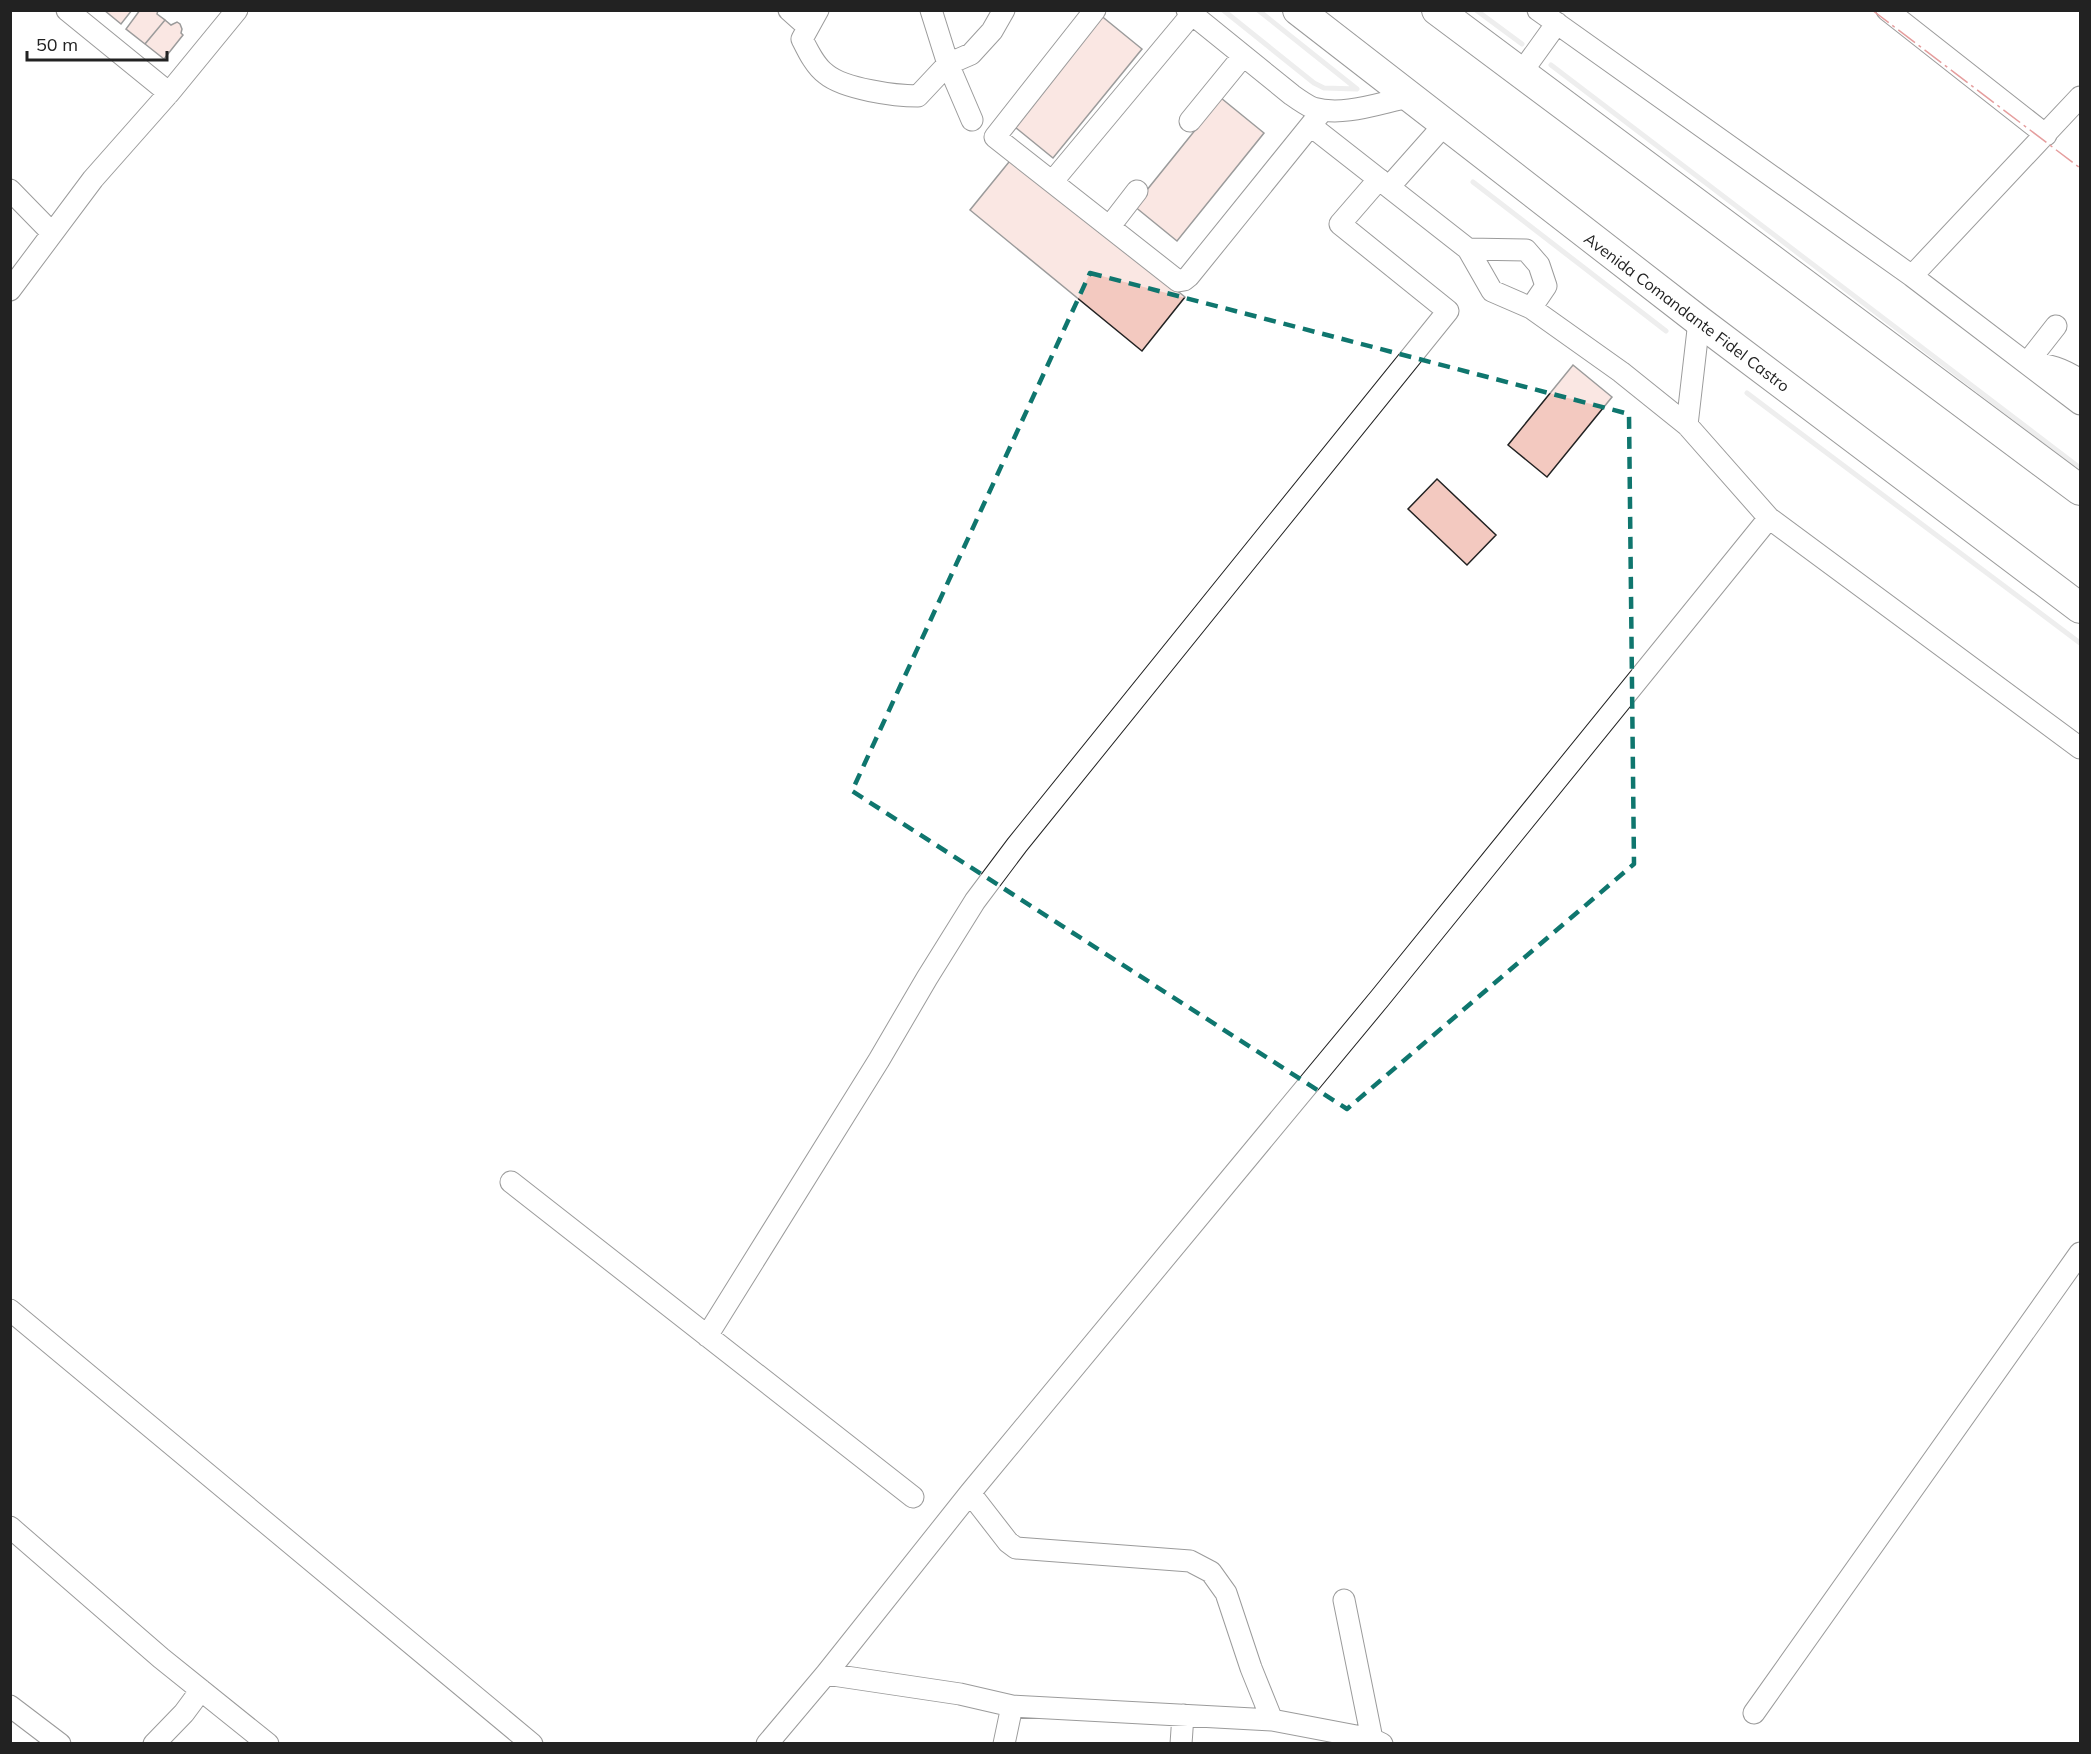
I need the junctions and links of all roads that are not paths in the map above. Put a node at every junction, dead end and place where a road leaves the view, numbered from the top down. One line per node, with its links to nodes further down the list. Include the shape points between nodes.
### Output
1 (68, 10): 17 (street)
2 (237, 10): 17 (street)
3 (789, 10): 12 (street)
4 (931, 10): 15 (street)
5 (1004, 10): 15 (street, via 992,32 971,54)
6 (1095, 10): 25 (street, via 995,137)
7 (1298, 10): 18 (highway, Avenida Comandante Fidel Castro)
8 (1437, 10): 16 (highway)
9 (1538, 10): 13 (street)
10 (1887, 10): 24 (street)
11 (1189, 12): 14 (street); 25 (street)
12 (813, 19): 15 (street, via 802,39 813,58 826,75 868,91 918,96)
13 (1557, 23): 16 (street); 33 (street)
14 (1243, 56): 20 (street, via 1310,107); 22 (street)
15 (948, 64): 21 (street)
16 (1521, 74): 42 (highway)
17 (169, 93): 30 (street)
18 (1408, 97): 20 (street); 23 (highway, Avenida Comandante Fidel Castro)
19 (2080, 97): 24 (street)
20 (1317, 118): 26 (street); 29 (street, via 1184,280 1178,281)
21 (972, 120)
22 (1190, 121)
23 (1444, 125): 26 (street); 36 (highway, Avenida Comandante Fidel Castro)
24 (2046, 135): 33 (street)
25 (1052, 182): 29 (street)
26 (1384, 183): 31 (street); 49 (street, via 1340,224 1448,311 975,901)
27 (10, 190): 30 (street)
28 (1137, 191): 29 (street)
29 (1110, 226)
30 (52, 233): 32 (street)
31 (1468, 249): 35 (street, via 1492,291); 35 (street, via 1526,250 1539,265 1546,286)
32 (18, 269): 34 (street)
33 (1912, 276): 38 (street)
34 (10, 290)
35 (1531, 308): 41 (street)
36 (1698, 321): 41 (street); 44 (highway, Avenida Comandante Fidel Castro)
37 (2056, 326): 38 (street)
38 (2027, 363): 39 (street, via 2065,370); 40 (street)
39 (2080, 380)
40 (2080, 404)
41 (1687, 425): 43 (street)
42 (2080, 490)
43 (1769, 518): 45 (street); 50 (street, via 1387,989)
44 (2080, 608)
45 (2080, 748)
46 (511, 1182): 49 (street)
47 (2080, 1253): 58 (street)
48 (10, 1310): 65 (street)
49 (707, 1336): 51 (street)
50 (970, 1493): 54 (street); 60 (street, via 1016,1548 1191,1561 1211,1572 1226,1593)
51 (913, 1497)
52 (10, 1527): 55 (street)
53 (1344, 1600): 61 (street)
54 (826, 1674): 57 (street, via 960,1694); 66 (street)
55 (201, 1690): 63 (street); 64 (street)
56 (10, 1706): 62 (street)
57 (1012, 1706): 59 (street); 67 (street)
58 (1754, 1713)
59 (1183, 1715): 60 (street); 68 (street)
60 (1272, 1720): 61 (street)
61 (1375, 1742)
62 (60, 1743)
63 (154, 1743)
64 (268, 1743)
65 (532, 1743)
66 (767, 1743)
67 (1004, 1743)
68 (1180, 1743)

